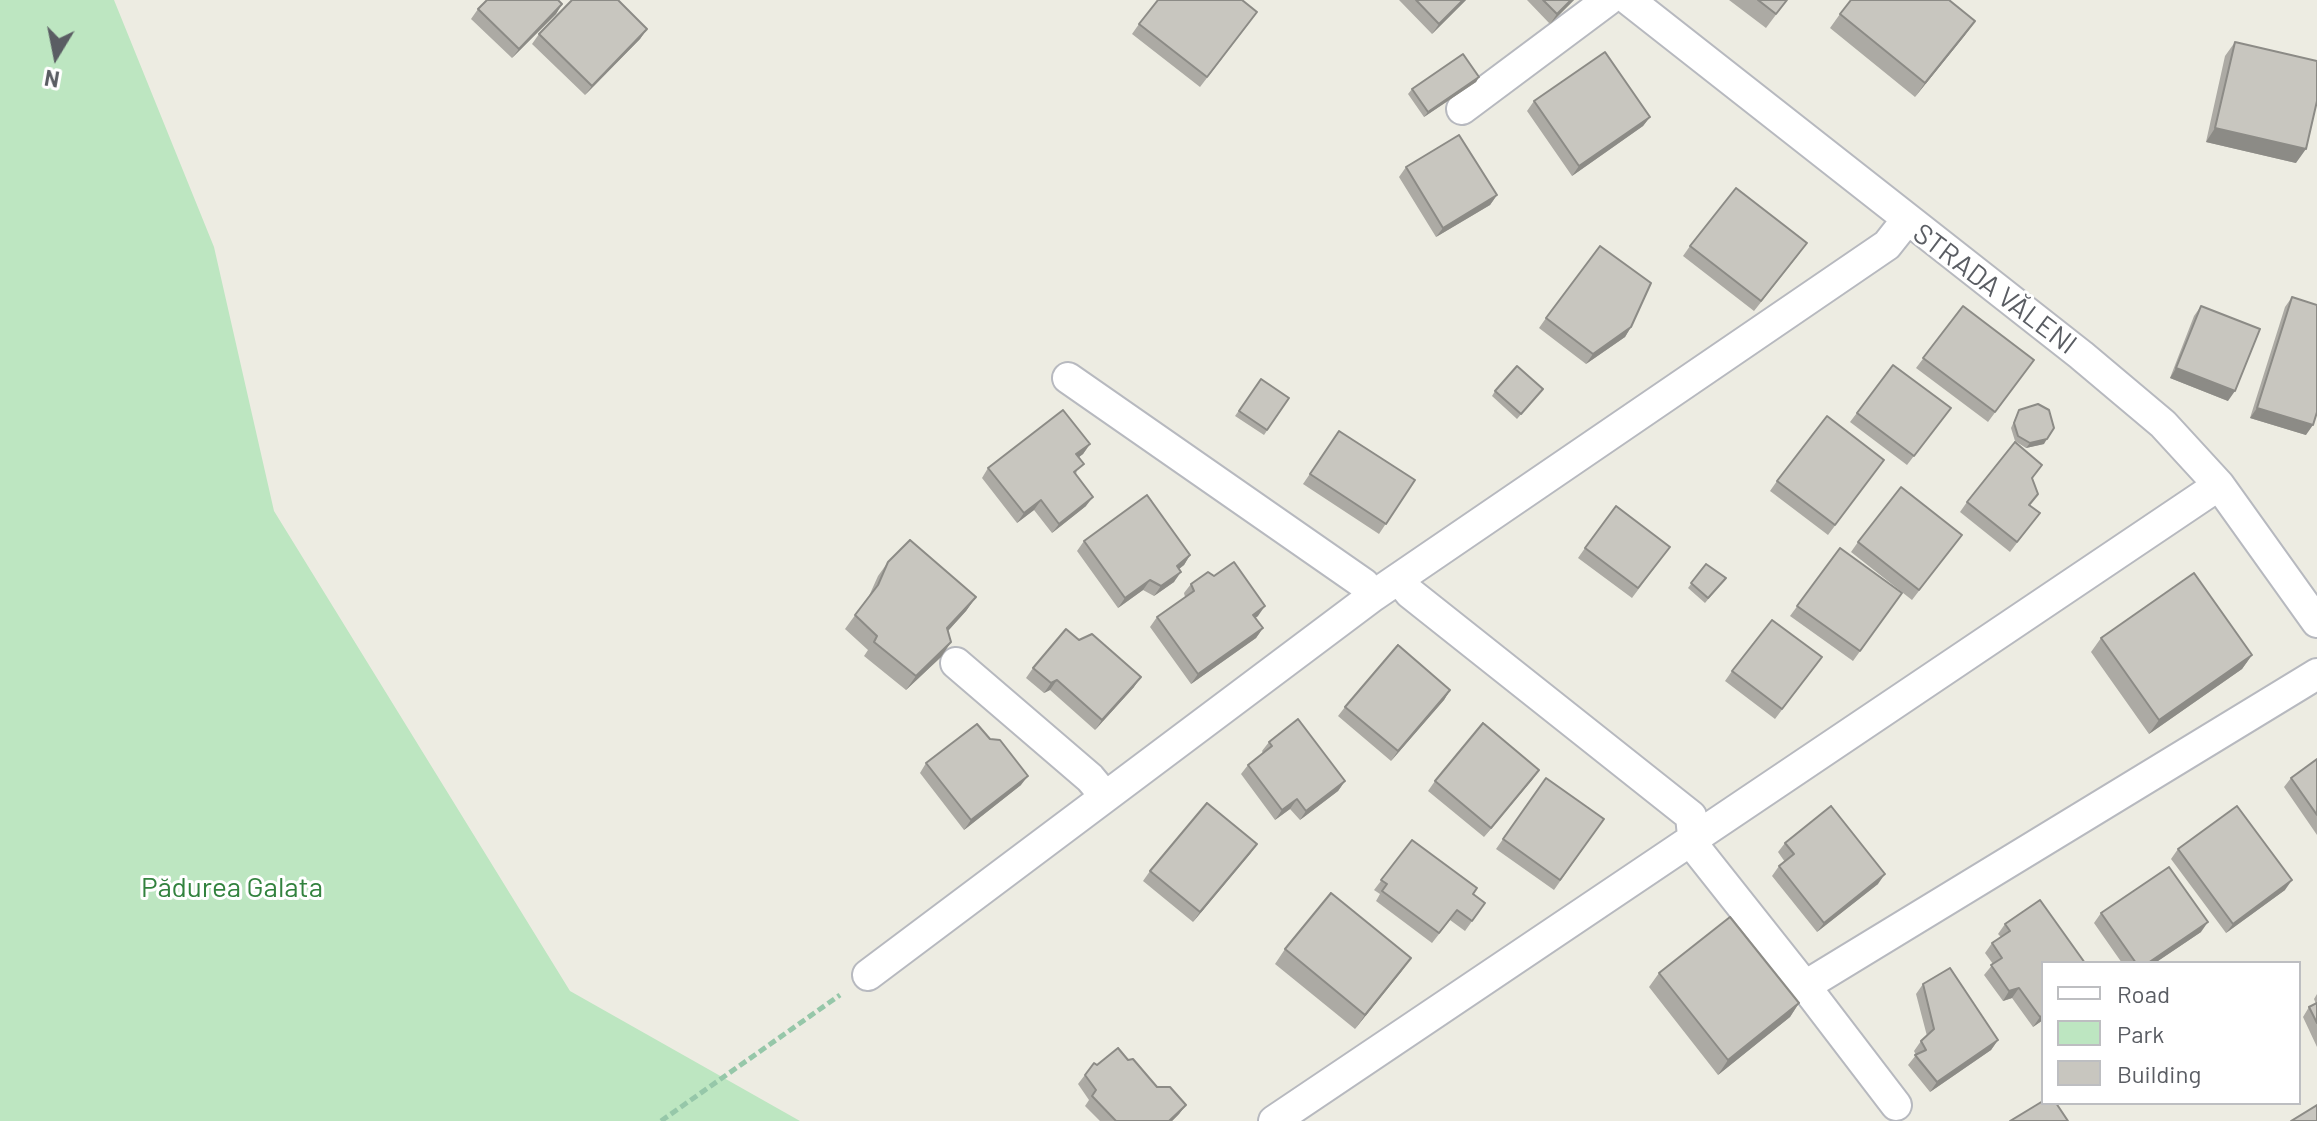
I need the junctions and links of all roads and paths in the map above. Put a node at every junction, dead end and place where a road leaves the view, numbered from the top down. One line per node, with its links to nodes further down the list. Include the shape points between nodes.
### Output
1 (1608, 0): 3 (street)
2 (1629, 0): 4 (street, STRADA VĂLENI)
3 (1462, 109)
4 (1906, 221): 6 (street, STRADA VĂLENI, via 2163,424); 7 (street, via 1887,245)
5 (1068, 378): 8 (street, via 1364,584)
6 (2219, 485): 9 (street, STRADA VĂLENI); 13 (street)
7 (1399, 579): 8 (street); 13 (street, via 1691,816)
8 (1373, 596): 12 (street)
9 (2317, 622)
10 (956, 663): 12 (street)
11 (2317, 674): 15 (street)
12 (1105, 796): 14 (street)
13 (1695, 835): 15 (street, via 1694,846); 18 (street)
14 (868, 975): 17 (path)
15 (1805, 986): 16 (street)
16 (1896, 1105)
17 (661, 1121)
18 (1274, 1121)

